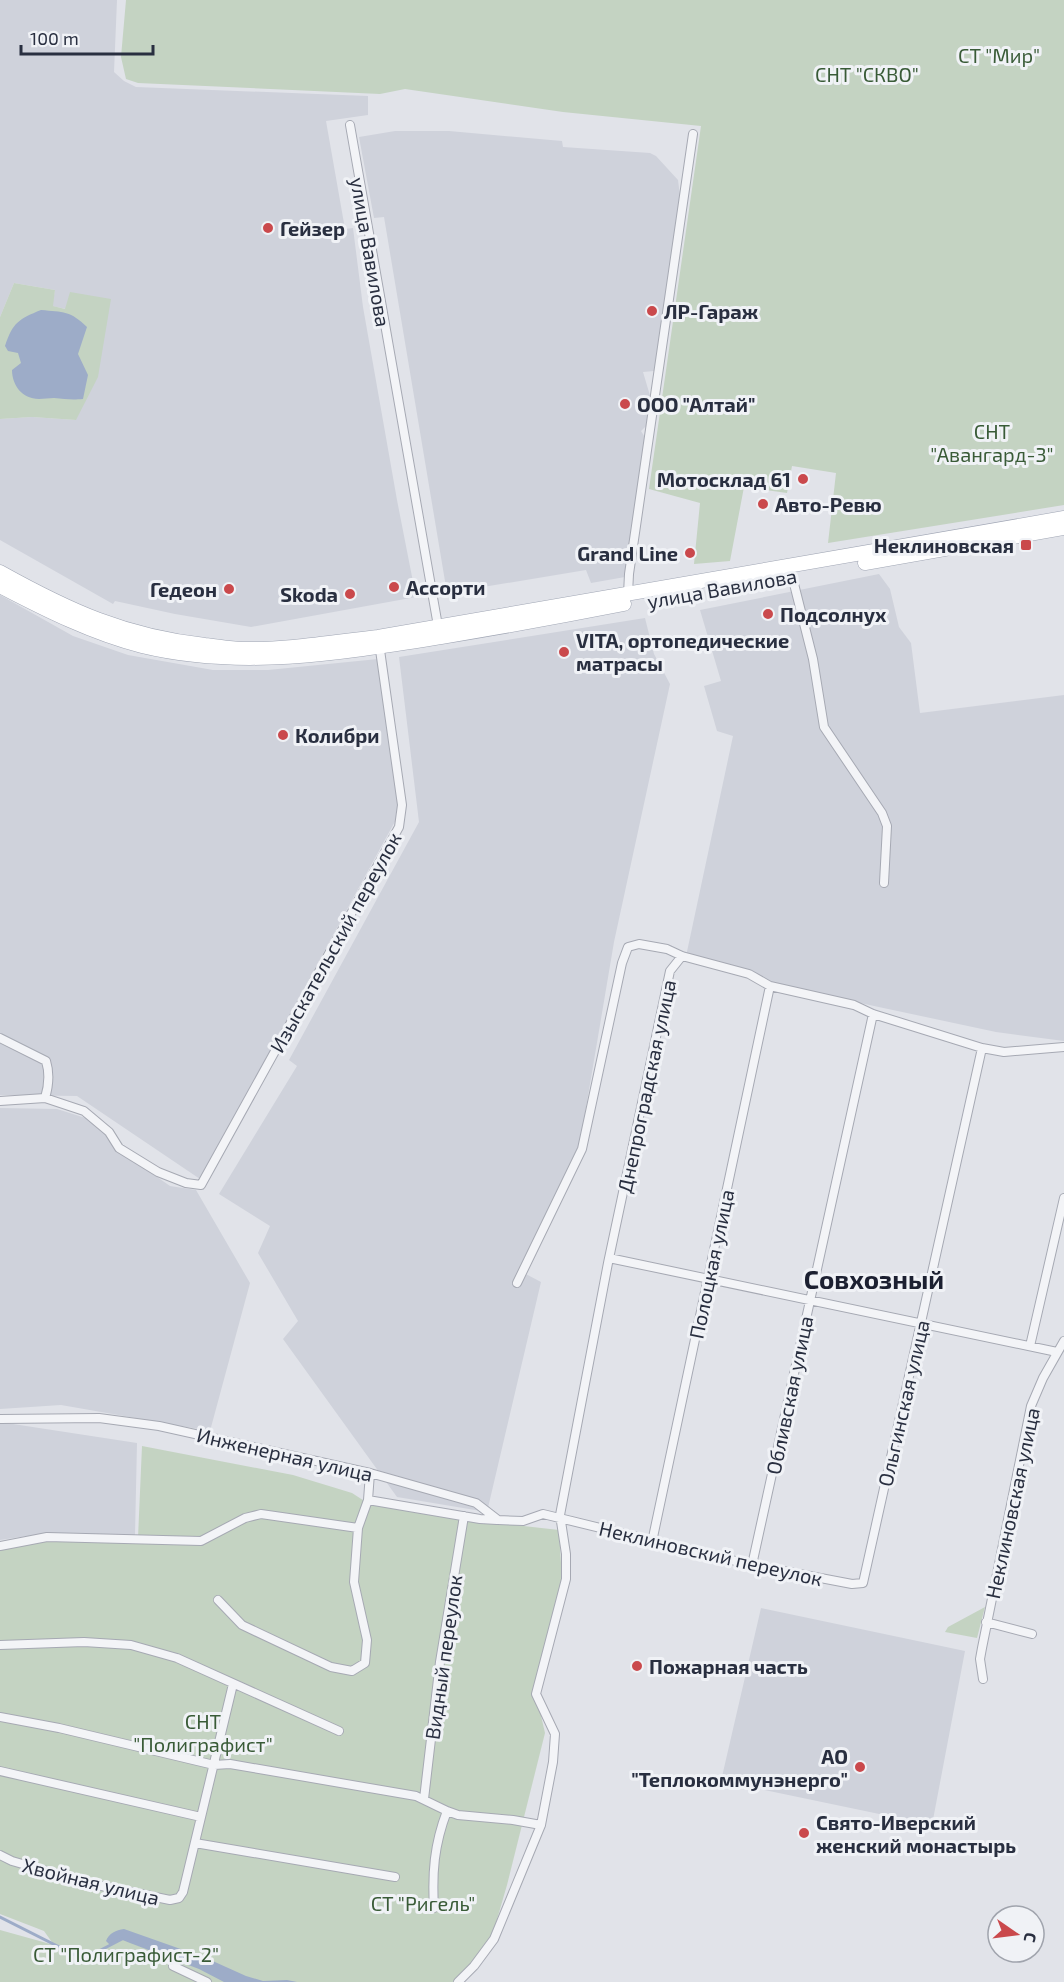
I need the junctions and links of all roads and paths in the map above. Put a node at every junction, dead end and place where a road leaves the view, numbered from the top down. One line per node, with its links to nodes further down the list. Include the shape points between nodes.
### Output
1 (350, 125): 9 (street, улица Вавилова)
2 (693, 134): 8 (street)
3 (1064, 518): 8 (main road, улица Вавилова)
4 (1064, 528): 6 (main road, улица Вавилова)
5 (0, 572): 10 (main road, улица Вавилова, via 72,610 147,636 240,649)
6 (792, 576): 10 (main road, улица Вавилова); 11 (street, via 825,727 887,826)
7 (0, 586): 10 (main road, улица Вавилова, via 106,635 179,652 240,659 300,657)
8 (628, 594): 9 (main road, улица Вавилова)
9 (438, 626): 10 (main road, улица Вавилова)
10 (379, 642): 18 (street, Изыскательский переулок, via 402,805 399,827 201,1185 158,1172 119,1149 109,1132 84,1111)
11 (884, 883)
12 (682, 956): 13 (street, via 749,974); 21 (street, Днепроградская улица, via 670,971); 23 (street, Днепроградская улица, via 639,944 628,947 582,1149)
13 (770, 986): 14 (street, via 854,1005); 22 (street, Полоцкая улица)
14 (873, 1014): 17 (street); 24 (street, Обливская улица)
15 (0, 1038): 18 (street, via 46,1061 49,1071)
16 (1064, 1047): 17 (street, via 1004,1052)
17 (982, 1048): 25 (street, Ольгинская улица)
18 (45, 1098): 19 (street)
19 (0, 1101)
20 (1064, 1198): 27 (street)
21 (609, 1258): 22 (street); 33 (street, Днепроградская улица)
22 (708, 1279): 24 (street); 36 (street, Полоцкая улица)
23 (517, 1283)
24 (810, 1300): 25 (street); 38 (street, Обливская улица)
25 (921, 1323): 27 (street); 39 (street, Ольгинская улица)
26 (1064, 1341): 28 (street, Неклиновская улица)
27 (1030, 1346): 28 (street)
28 (1057, 1352): 41 (street, Неклиновская улица, via 1031,1407)
29 (0, 1419): 30 (street, Инженерная улица, via 99,1418 159,1426)
30 (370, 1473): 31 (street); 34 (street, Инженерная улица, via 476,1503)
31 (368, 1500): 32 (street); 35 (street)
32 (464, 1516): 34 (street); 50 (street, Видный переулок, via 440,1662)
33 (560, 1518): 34 (street, via 543,1514 523,1521); 36 (street, Неклиновский переулок); 53 (street, via 566,1579 536,1694 555,1734)
34 (498, 1520)
35 (357, 1528): 37 (street, via 261,1514 201,1541 47,1537); 40 (street, via 354,1582 367,1640 364,1663 352,1671 331,1667 242,1624)
36 (652, 1542): 38 (street, Неклиновский переулок)
37 (0, 1546)
38 (752, 1565): 39 (street, Неклиновский переулок)
39 (863, 1583)
40 (218, 1600)
41 (986, 1622): 42 (street, Неклиновская улица); 44 (street, Неклиновская улица, via 980,1659)
42 (1032, 1634)
43 (0, 1645): 45 (street, via 132,1645 177,1658)
44 (983, 1679)
45 (233, 1684): 47 (street); 48 (street, Хвойная улица)
46 (0, 1717): 48 (street)
47 (339, 1731)
48 (214, 1765): 50 (street, via 230,1764); 52 (street, Хвойная улица)
49 (0, 1771): 52 (street)
50 (424, 1800): 51 (street)
51 (447, 1811): 53 (street); 57 (street, via 437,1836 432,1876)
52 (201, 1817): 54 (street, Хвойная улица)
53 (541, 1825): 60 (street, via 494,1940)
54 (195, 1843): 55 (street, Хвойная улица, via 183,1892 179,1898 170,1900 92,1884 12,1862); 56 (street)
55 (0, 1855)
56 (395, 1877)
57 (434, 1908)
58 (173, 1966): 59 (street)
59 (207, 1982)
60 (458, 1982)

